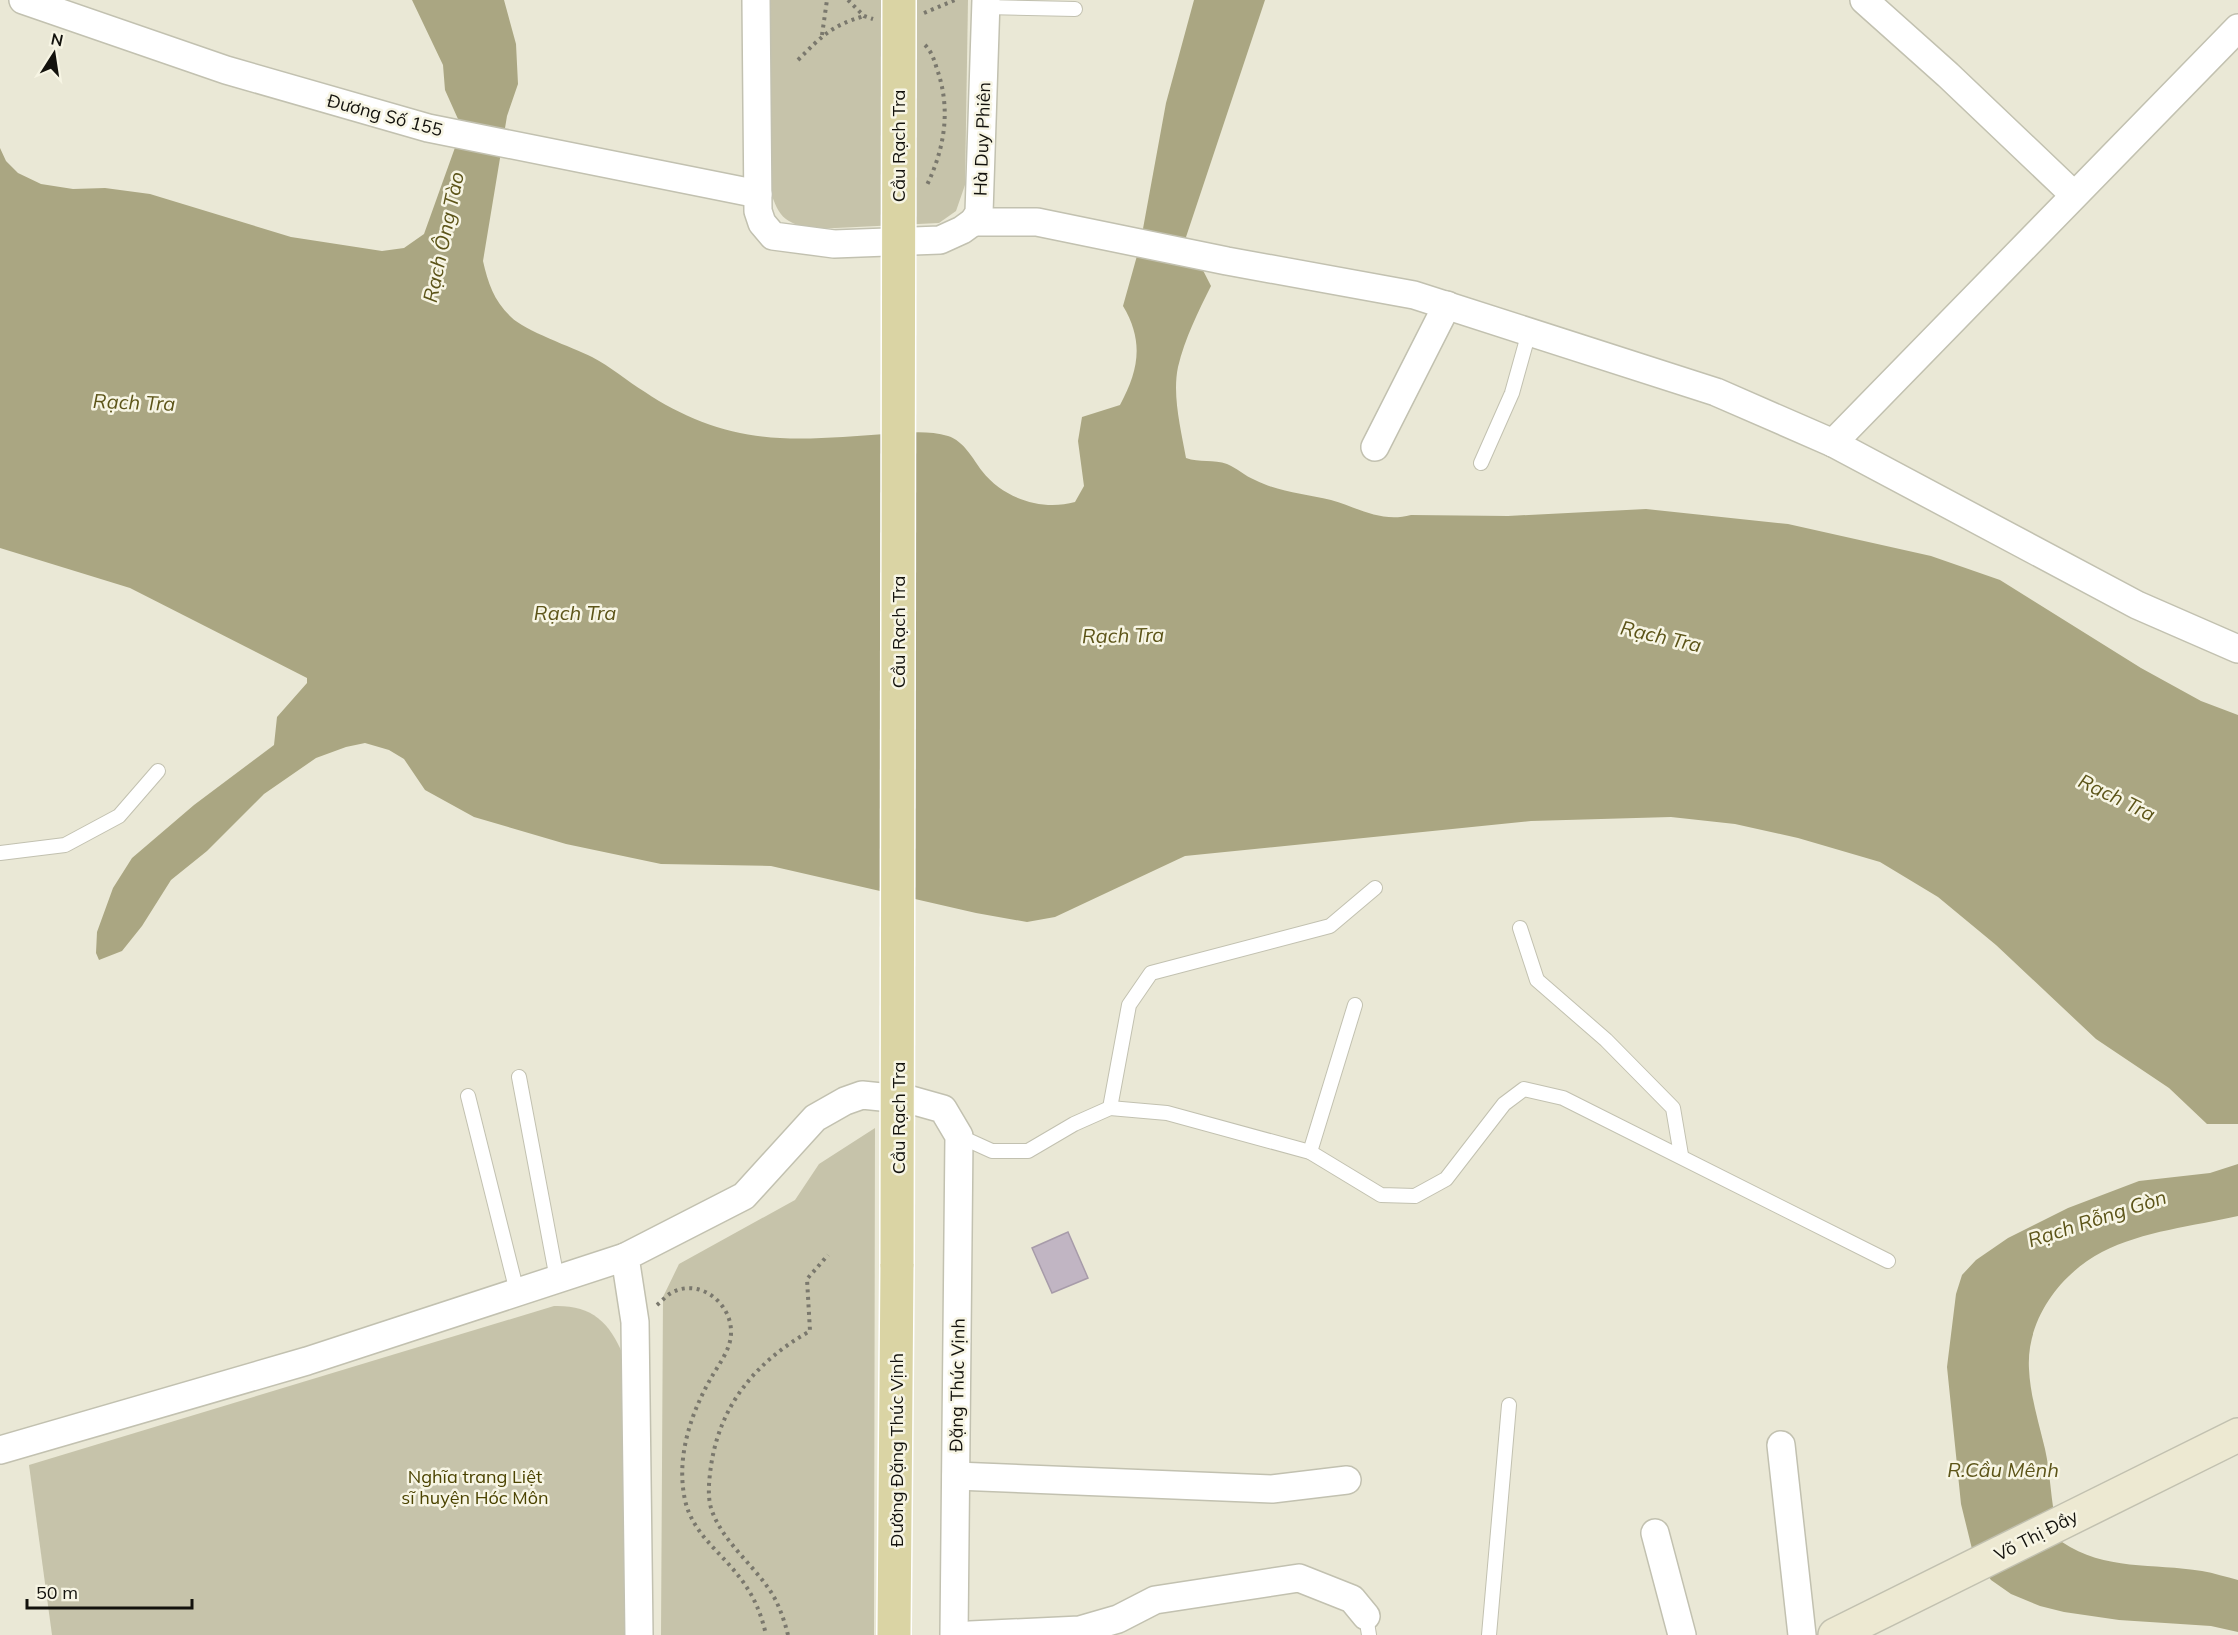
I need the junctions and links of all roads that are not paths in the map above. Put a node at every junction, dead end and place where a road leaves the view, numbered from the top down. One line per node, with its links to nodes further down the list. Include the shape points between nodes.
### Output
1 (23, 0): 7 (street, Đương Số 155)
2 (756, 0): 9 (street, Hà Duy Phiên)
3 (899, 0): 31 (main road, Cầu Rạch Tra, bridge)
4 (1864, 0): 10 (street)
5 (985, 4): 6 (lane); 11 (street, Hà Duy Phiên, via 981,204)
6 (1075, 9)
7 (88, 11): 9 (street, Đương Số 155, via 226,70 453,134)
8 (2238, 28): 10 (street)
9 (758, 194): 11 (street, Hà Duy Phiên, via 762,223 773,236 834,244 940,240)
10 (2073, 194): 14 (street)
11 (973, 222): 12 (street, via 1037,222)
12 (1447, 305): 13 (street); 15 (street)
13 (1529, 332): 14 (street, via 1716,392); 16 (lane, via 1512,393)
14 (1833, 443): 17 (street, via 2137,605)
15 (1375, 447)
16 (1481, 463)
17 (2238, 649)
18 (158, 771): 19 (lane, via 119,816 65,844)
19 (0, 853)
20 (1375, 888): 25 (lane, via 1330,926 1151,973 1129,1005)
21 (1520, 928): 28 (lane, via 1537,980 1606,1040 1673,1108)
22 (1354, 1005): 27 (lane)
23 (519, 1077): 32 (lane)
24 (468, 1096): 33 (lane)
25 (1110, 1108): 26 (lane, via 1028,1151 992,1151); 27 (lane, via 1167,1113)
26 (959, 1136): 29 (street, via 943,1110 911,1100 862,1095 815,1118 744,1196); 38 (street, Đặng Thúc Vịnh)
27 (1310, 1152): 28 (lane, via 1381,1195 1415,1196 1446,1179 1504,1104 1524,1089 1563,1098)
28 (1681, 1155): 30 (lane)
29 (625, 1257): 32 (street); 42 (street, via 636,1322)
30 (1888, 1261)
31 (897, 1264): 43 (main road, Đường Đặng Thúc Vịnh)
32 (557, 1279): 33 (street)
33 (518, 1292): 37 (street, via 307,1361)
34 (1509, 1405): 46 (lane)
35 (2238, 1435): 49 (street, Võ Thị Đầy)
36 (1781, 1444): 48 (street)
37 (0, 1450)
38 (956, 1476): 39 (street, via 1272,1489); 44 (street, Đặng Thúc Vịnh)
39 (1347, 1480)
40 (1655, 1533): 47 (street)
41 (1368, 1626): 45 (street, via 1352,1599 1299,1578 1155,1600 1118,1619 1080,1630)
42 (639, 1635)
43 (894, 1635)
44 (954, 1635)
45 (970, 1635)
46 (1489, 1635)
47 (1682, 1635)
48 (1802, 1635)
49 (1835, 1635)

